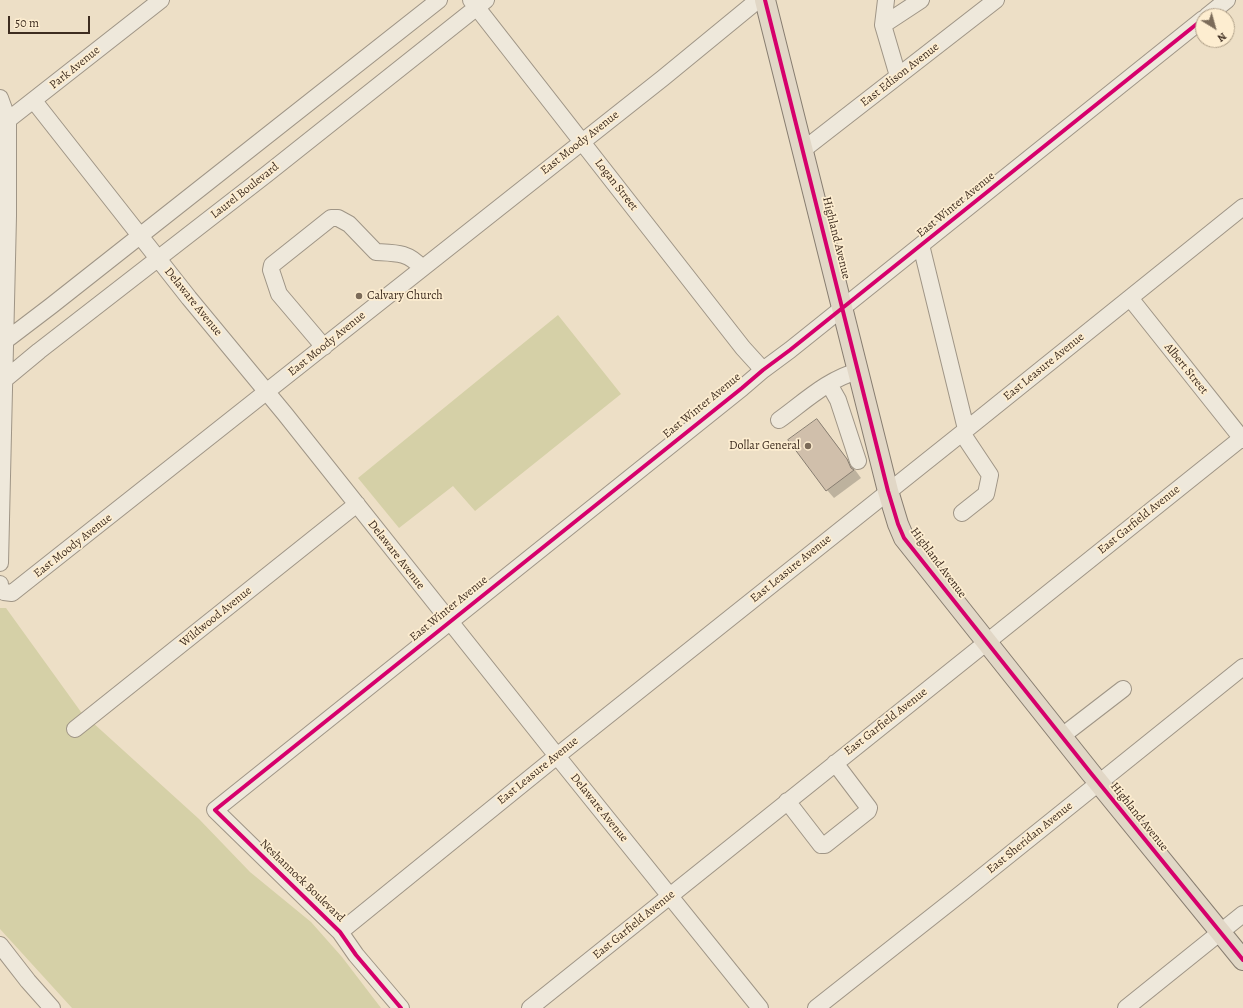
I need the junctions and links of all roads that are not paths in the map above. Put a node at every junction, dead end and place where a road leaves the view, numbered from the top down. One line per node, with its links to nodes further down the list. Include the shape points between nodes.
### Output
1 (161, 0): 15 (street, Park Avenue)
2 (439, 0): 20 (street)
3 (758, 0): 17 (street, East Moody Avenue)
4 (764, 0): 18 (main road, Highland Avenue)
5 (886, 0): 11 (street)
6 (921, 0): 11 (street)
7 (996, 0): 13 (street, East Edison Avenue)
8 (1227, 0): 10 (street)
9 (478, 2): 17 (street, Logan Street); 22 (street, Laurel Boulevard, via 267,174)
10 (1217, 8)
11 (884, 25): 13 (street)
12 (1195, 25): 21 (street, East Winter Avenue)
13 (898, 76): 18 (street, East Edison Avenue)
14 (0, 98): 16 (street)
15 (34, 101): 16 (street, Park Avenue); 20 (street, Delaware Avenue)
16 (8, 120): 26 (street)
17 (582, 141): 23 (street, East Moody Avenue); 28 (street, Logan Street)
18 (803, 150): 25 (main road, Highland Avenue)
19 (1243, 207): 24 (street, East Leasure Avenue)
20 (141, 236): 22 (street, Delaware Avenue); 26 (street)
21 (921, 245): 25 (street, East Winter Avenue); 34 (street)
22 (158, 258): 30 (street, Laurel Boulevard); 32 (street, Delaware Avenue)
23 (422, 268): 27 (street, East Moody Avenue); 27 (street, via 415,260 403,254 376,252 349,224 338,218 331,218 272,264 271,270 279,294)
24 (1130, 298): 34 (street, East Leasure Avenue); 35 (street, Albert Street)
25 (843, 307): 28 (street, East Winter Avenue); 29 (main road, Highland Avenue)
26 (5, 341): 30 (street)
27 (324, 346): 32 (street, East Moody Avenue)
28 (763, 370): 42 (street, East Winter Avenue)
29 (859, 371): 31 (street); 37 (main road, Highland Avenue)
30 (4, 380): 40 (street)
31 (830, 384): 33 (street); 36 (street)
32 (266, 392): 38 (street, Delaware Avenue); 41 (street, East Moody Avenue, via 12,594)
33 (779, 420)
34 (964, 431): 37 (street, East Leasure Avenue); 39 (street, via 990,475 986,494)
35 (1243, 438): 43 (street, East Garfield Avenue)
36 (858, 460)
37 (888, 491): 43 (main road, Highland Avenue, via 904,538); 48 (street, East Leasure Avenue)
38 (356, 504): 42 (street, Delaware Avenue); 46 (street, Wildwood Avenue)
39 (962, 513)
40 (0, 563)
41 (3, 589)
42 (450, 622): 48 (street, Delaware Avenue); 52 (street, East Winter Avenue)
43 (986, 642): 47 (main road, Highland Avenue); 49 (street, East Garfield Avenue)
44 (1243, 668): 50 (street, East Sheridan Avenue)
45 (1123, 689): 47 (street)
46 (75, 729)
47 (1062, 736): 50 (main road, Highland Avenue)
48 (557, 756): 53 (street, Delaware Avenue); 55 (street, East Leasure Avenue)
49 (835, 763): 51 (street, East Garfield Avenue); 51 (street, via 869,808 868,812 825,845 821,845)
50 (1099, 782): 56 (main road, Highland Avenue); 63 (street, East Sheridan Avenue)
51 (787, 801): 53 (street, East Garfield Avenue)
52 (214, 810): 55 (street, Neshannock Boulevard)
53 (670, 897): 61 (street, East Garfield Avenue); 62 (street, Delaware Avenue)
54 (1243, 914): 56 (street)
55 (340, 932): 60 (street, Neshannock Boulevard)
56 (1220, 932): 58 (main road, Highland Avenue); 64 (street)
57 (0, 945): 59 (street)
58 (1243, 960)
59 (52, 1008)
60 (401, 1008)
61 (530, 1008)
62 (760, 1008)
63 (816, 1008)
64 (1126, 1008)

